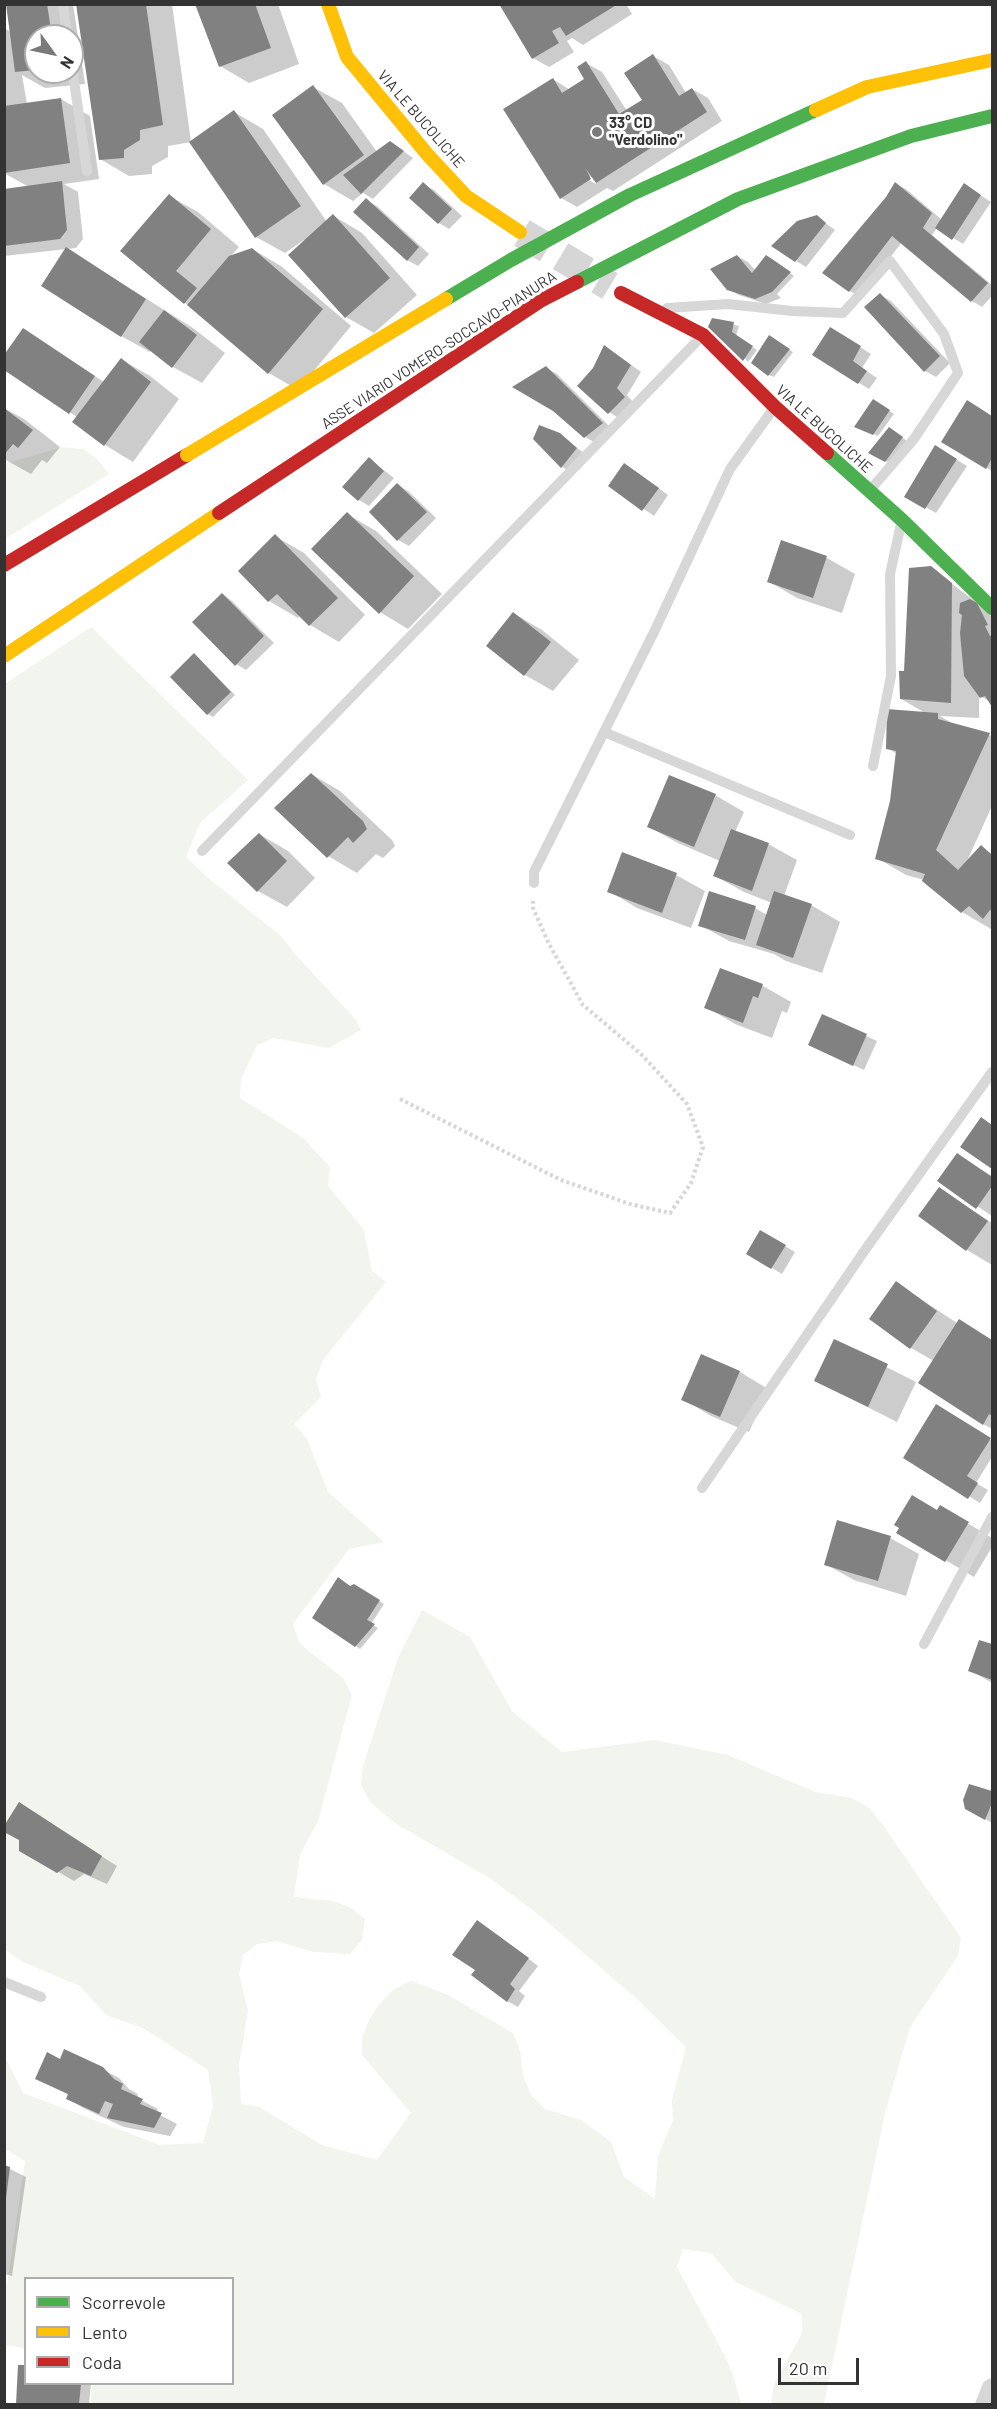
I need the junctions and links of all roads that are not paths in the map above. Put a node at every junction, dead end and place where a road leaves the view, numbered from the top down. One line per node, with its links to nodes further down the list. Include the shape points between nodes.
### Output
1 (63, 4): 3 (lane)
2 (328, 4): 8 (main road, VIA LE BUCOLICHE, via 347,57 427,154 466,196)
3 (66, 24)
4 (993, 60): 15 (main road, bridge, via 867,87 630,195 511,260)
5 (74, 84): 7 (lane)
6 (993, 116): 17 (main road, ASSE VIARIO VOMERO-SOCCAVO-PIANURA, bridge, via 911,136 728,204 542,300)
7 (87, 171)
8 (520, 231)
9 (621, 293): 10 (main road, VIA LE BUCOLICHE)
10 (652, 309): 11 (main road, VIA LE BUCOLICHE); 13 (lane, via 728,304 843,313 890,261 944,334 958,373 914,439)
11 (703, 335): 12 (main road, VIA LE BUCOLICHE); 21 (lane)
12 (775, 407): 13 (main road, VIA LE BUCOLICHE); 18 (lane, via 730,469)
13 (869, 491): 14 (main road, VIA LE BUCOLICHE)
14 (902, 520): 16 (main road, VIA LE BUCOLICHE); 19 (lane, via 890,574 891,676)
15 (4, 565)
16 (993, 608)
17 (4, 656)
18 (604, 732): 20 (lane); 22 (lane, via 534,872)
19 (873, 766)
20 (850, 835)
21 (202, 851)
22 (534, 883)
23 (993, 1072): 24 (lane)
24 (702, 1488)
25 (993, 1517): 26 (lane)
26 (924, 1644)
27 (4, 1982): 28 (lane)
28 (41, 1997)
29 (993, 2389): 30 (street)
30 (986, 2404)

